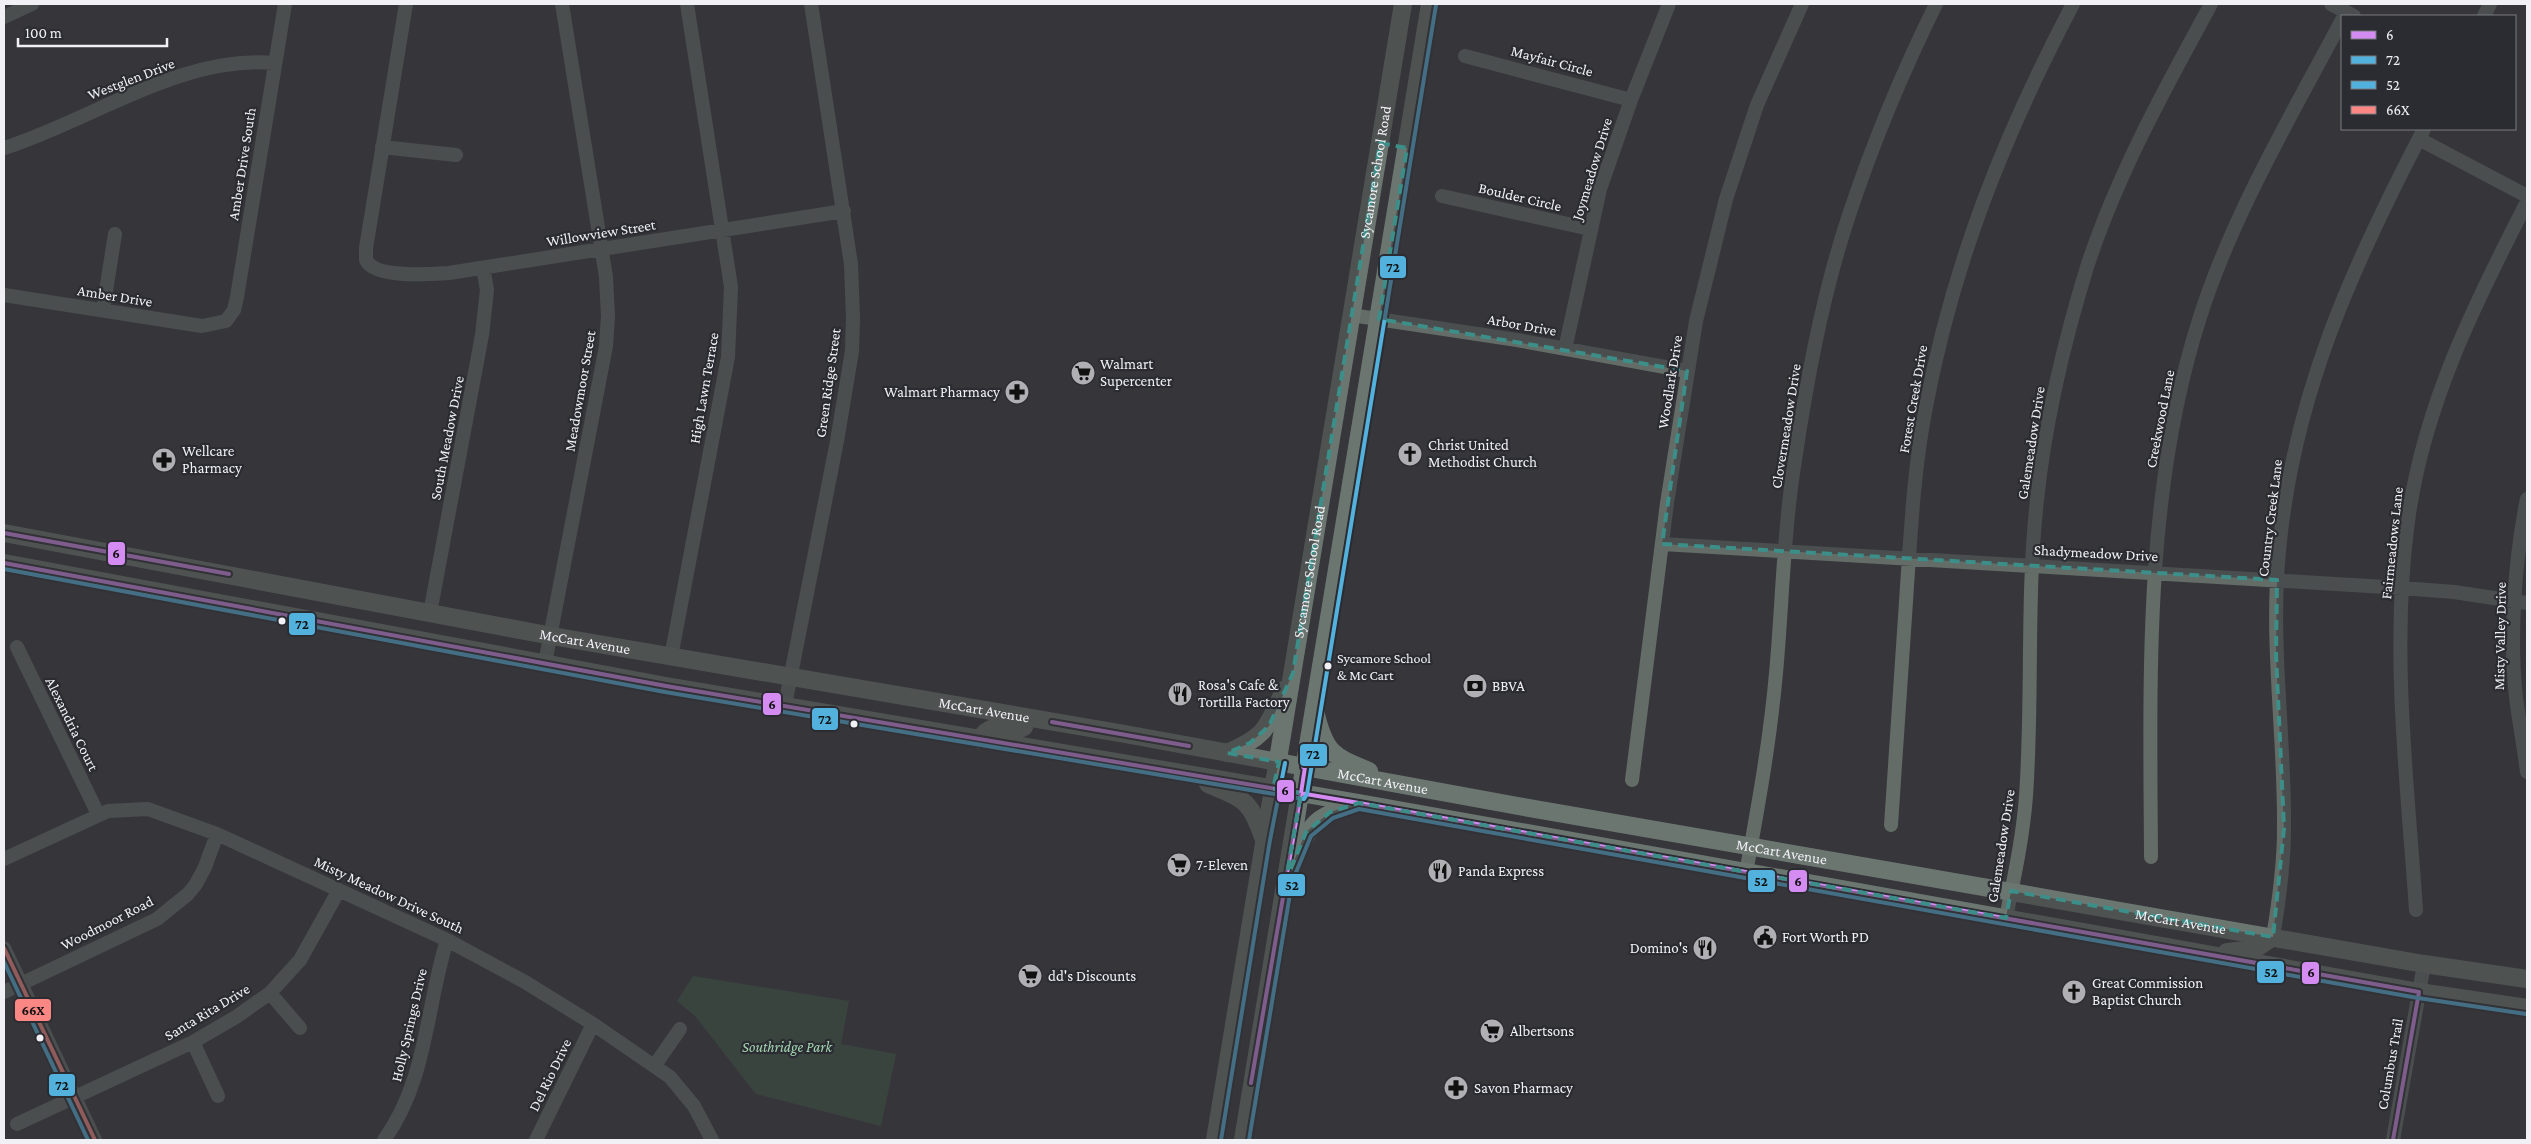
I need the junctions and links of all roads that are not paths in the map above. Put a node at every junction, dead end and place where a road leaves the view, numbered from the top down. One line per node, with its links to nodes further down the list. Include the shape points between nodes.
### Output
1 (32, 4): 16 (street)
2 (285, 4): 19 (street, Amber Drive South)
3 (406, 4): 23 (street)
4 (562, 4): 34 (street, Meadowmoor Street)
5 (686, 4): 31 (street, High Lawn Terrace)
6 (811, 4): 30 (street, Green Ridge Street)
7 (1403, 4): 22 (main road, Sycamore School Road)
8 (1430, 4): 25 (main road, Sycamore School Road)
9 (1669, 4): 20 (street, Joymeadow Drive)
10 (1802, 4): 42 (street, Woodlark Drive, via 1757,105 1726,199)
11 (1936, 4): 49 (street, Clovermeadow Drive, via 1887,111 1836,258 1804,408 1792,482)
12 (2073, 4): 50 (street, Forest Creek Drive, via 1999,158 1960,270 1938,347 1924,414)
13 (2212, 4): 52 (street, Galemeadow Drive, via 2126,171 2088,266 2048,428 2037,499)
14 (2331, 4): 15 (street)
15 (2348, 14)
16 (4, 16)
17 (2341, 27): 53 (street, Creekwood Lane, via 2231,236 2200,317 2172,426)
18 (1465, 56): 20 (street, Mayfair Circle)
19 (275, 63): 24 (street, Westglen Drive, via 254,61 210,67); 40 (street, Amber Drive South, via 237,297 234,310)
20 (1631, 100): 32 (street, Joymeadow Drive, via 1600,189)
21 (2422, 134): 28 (street); 55 (street, Country Creek Lane, via 2374,226 2344,293 2311,383 2285,502)
22 (1380, 143): 25 (main road); 38 (main road, Sycamore School Road)
23 (382, 147): 26 (street); 35 (street, Willowview Street, via 366,260 373,268 410,274)
24 (4, 148)
25 (1407, 148): 39 (main road, Sycamore School Road)
26 (456, 155)
27 (1442, 196): 32 (street, Boulder Circle)
28 (2527, 196)
29 (2527, 202): 56 (street, Fairmeadows Lane, via 2473,308 2436,405 2409,513)
30 (844, 211): 31 (street, Willowview Street); 64 (street, Green Ridge Street, via 853,293 852,351)
31 (723, 230): 34 (street, Willowview Street); 61 (street, High Lawn Terrace, via 731,287 728,357)
32 (1590, 230): 41 (street, Joymeadow Drive)
33 (115, 234): 37 (street)
34 (601, 249): 35 (street, Willowview Street); 59 (street, Meadowmoor Street, via 606,276 606,346)
35 (483, 268): 58 (street, South Meadow Drive, via 487,290 482,335)
36 (4, 295): 37 (street, Amber Drive)
37 (102, 310): 40 (street, Amber Drive, via 202,326)
38 (1351, 315): 39 (street, Arbor Drive); 44 (main road, Sycamore School Road)
39 (1379, 319): 41 (street, Arbor Drive); 45 (main road, Sycamore School Road)
40 (221, 323)
41 (1565, 349): 42 (street, Arbor Drive)
42 (1687, 371): 47 (street, Woodlark Drive)
43 (2527, 499): 57 (street, Misty Valley Drive, via 2517,573)
44 (1318, 515): 45 (main road); 63 (main road, Sycamore School Road)
45 (1346, 519): 66 (main road, Sycamore School Road)
46 (4, 533): 48 (main road, McCart Avenue)
47 (1662, 544): 49 (street, Shadymeadow Drive); 76 (street, Woodlark Drive)
48 (84, 546): 54 (main road); 58 (main road, McCart Avenue)
49 (1786, 551): 50 (street, Shadymeadow Drive); 87 (street, Clovermeadow Drive, via 1767,759)
50 (1909, 559): 52 (street, Shadymeadow Drive); 83 (street, Forest Creek Drive)
51 (4, 563): 54 (main road, McCart Avenue)
52 (2032, 566): 53 (street, Shadymeadow Drive); 93 (street, Galemeadow Drive, via 2026,798)
53 (2154, 572): 55 (street, Shadymeadow Drive); 88 (street, Creekwood Lane, via 2150,672)
54 (78, 575): 62 (main road, McCart Avenue)
55 (2277, 580): 56 (street, Shadymeadow Drive); 96 (street, Country Creek Lane, via 2276,654 2284,828 2281,888)
56 (2402, 588): 57 (street, Shadymeadow Drive); 94 (street, Fairmeadows Lane, via 2400,665)
57 (2522, 602): 74 (street, Misty Valley Drive, via 2514,646 2516,696)
58 (430, 612): 59 (main road, McCart Avenue)
59 (552, 636): 61 (main road, McCart Avenue); 62 (street, Meadowmoor Street)
60 (17, 648): 82 (street, Alexandria Court)
61 (670, 657): 64 (main road, McCart Avenue)
62 (545, 663): 65 (main road, McCart Avenue)
63 (1294, 673): 71 (main road, via 1269,726 1250,743); 72 (main road, Sycamore School Road)
64 (792, 679): 65 (street, Green Ridge Street); 67 (main road, McCart Avenue)
65 (785, 705): 69 (main road, McCart Avenue)
66 (1315, 710): 73 (main road, Sycamore School Road); 77 (main road, via 1321,734 1336,757)
67 (987, 712): 68 (main road, McCart Avenue); 69 (main road, via 985,721 978,725 948,724)
68 (1038, 720): 70 (main road, via 1020,729 991,727 984,731); 71 (main road, McCart Avenue)
69 (935, 732): 70 (main road, McCart Avenue)
70 (980, 740): 75 (main road, McCart Avenue)
71 (1227, 753): 72 (main road, McCart Avenue)
72 (1279, 762): 73 (main road, McCart Avenue); 78 (main road, Sycamore School Road)
73 (1305, 767): 77 (main road, McCart Avenue); 79 (main road, Sycamore School Road)
74 (2527, 772)
75 (1184, 774): 78 (main road, McCart Avenue); 86 (main road, via 1243,800 1256,816)
76 (1632, 780)
77 (1407, 786): 81 (main road, McCart Avenue)
78 (1274, 789): 79 (main road, McCart Avenue); 86 (main road, Sycamore School Road)
79 (1301, 794): 80 (main road, McCart Avenue); 91 (main road, Sycamore School Road)
80 (1359, 803): 84 (main road, McCart Avenue); 91 (main road, via 1330,812 1306,832)
81 (1518, 806): 84 (main road); 87 (main road, McCart Avenue)
82 (98, 814): 85 (street, Misty Meadow Drive South, via 108,810 148,809); 89 (street, Misty Meadow Drive South)
83 (1891, 825)
84 (1515, 831): 90 (main road, McCart Avenue)
85 (217, 834): 92 (street, Misty Meadow Drive South); 103 (street, Woodmoor Road, via 206,867 196,884 157,919)
86 (1264, 839): 107 (main road, Sycamore School Road)
87 (1751, 845): 90 (street, Clovermeadow Drive); 93 (main road, McCart Avenue)
88 (2151, 857)
89 (4, 859)
90 (1746, 873): 95 (main road, McCart Avenue)
91 (1286, 880): 108 (main road, Sycamore School Road)
92 (340, 890): 97 (street, Misty Meadow Drive South); 106 (street, Santa Rita Drive, via 300,960)
93 (2011, 891): 95 (street, Galemeadow Drive); 96 (main road, McCart Avenue)
94 (2416, 910)
95 (2006, 918): 99 (main road, McCart Avenue)
96 (2273, 937): 99 (main road, via 2255,949); 100 (main road, McCart Avenue); 101 (main road)
97 (447, 940): 110 (street, Misty Meadow Drive South); 119 (street, Holly Springs Drive, via 420,1064 398,1121)
98 (4, 948): 103 (street)
99 (2204, 954): 101 (main road, McCart Avenue)
100 (2424, 964): 102 (main road, McCart Avenue); 105 (street, Columbus Trail)
101 (2289, 970): 105 (main road, McCart Avenue)
102 (2527, 979)
103 (21, 984): 104 (street, Woodmoor Road); 116 (street)
104 (4, 992)
105 (2419, 992): 109 (main road, McCart Avenue); 124 (street, Columbus Trail)
106 (270, 993): 111 (street); 113 (street, Santa Rita Drive)
107 (1238, 1002): 108 (main road); 122 (main road, Sycamore School Road)
108 (1263, 1008): 123 (main road, Sycamore School Road)
109 (2527, 1008)
110 (593, 1024): 114 (street, Misty Meadow Drive South); 120 (street, Del Rio Drive)
111 (300, 1028)
112 (680, 1029): 114 (street)
113 (193, 1042): 115 (street); 116 (street, Santa Rita Drive)
114 (654, 1065): 121 (street, Misty Meadow Drive South, via 682,1090)
115 (218, 1096)
116 (75, 1098): 117 (street, Santa Rita Drive); 118 (street)
117 (17, 1124)
118 (95, 1140)
119 (384, 1140)
120 (536, 1140)
121 (712, 1140)
122 (1215, 1140)
123 (1243, 1140)
124 (2393, 1140)

